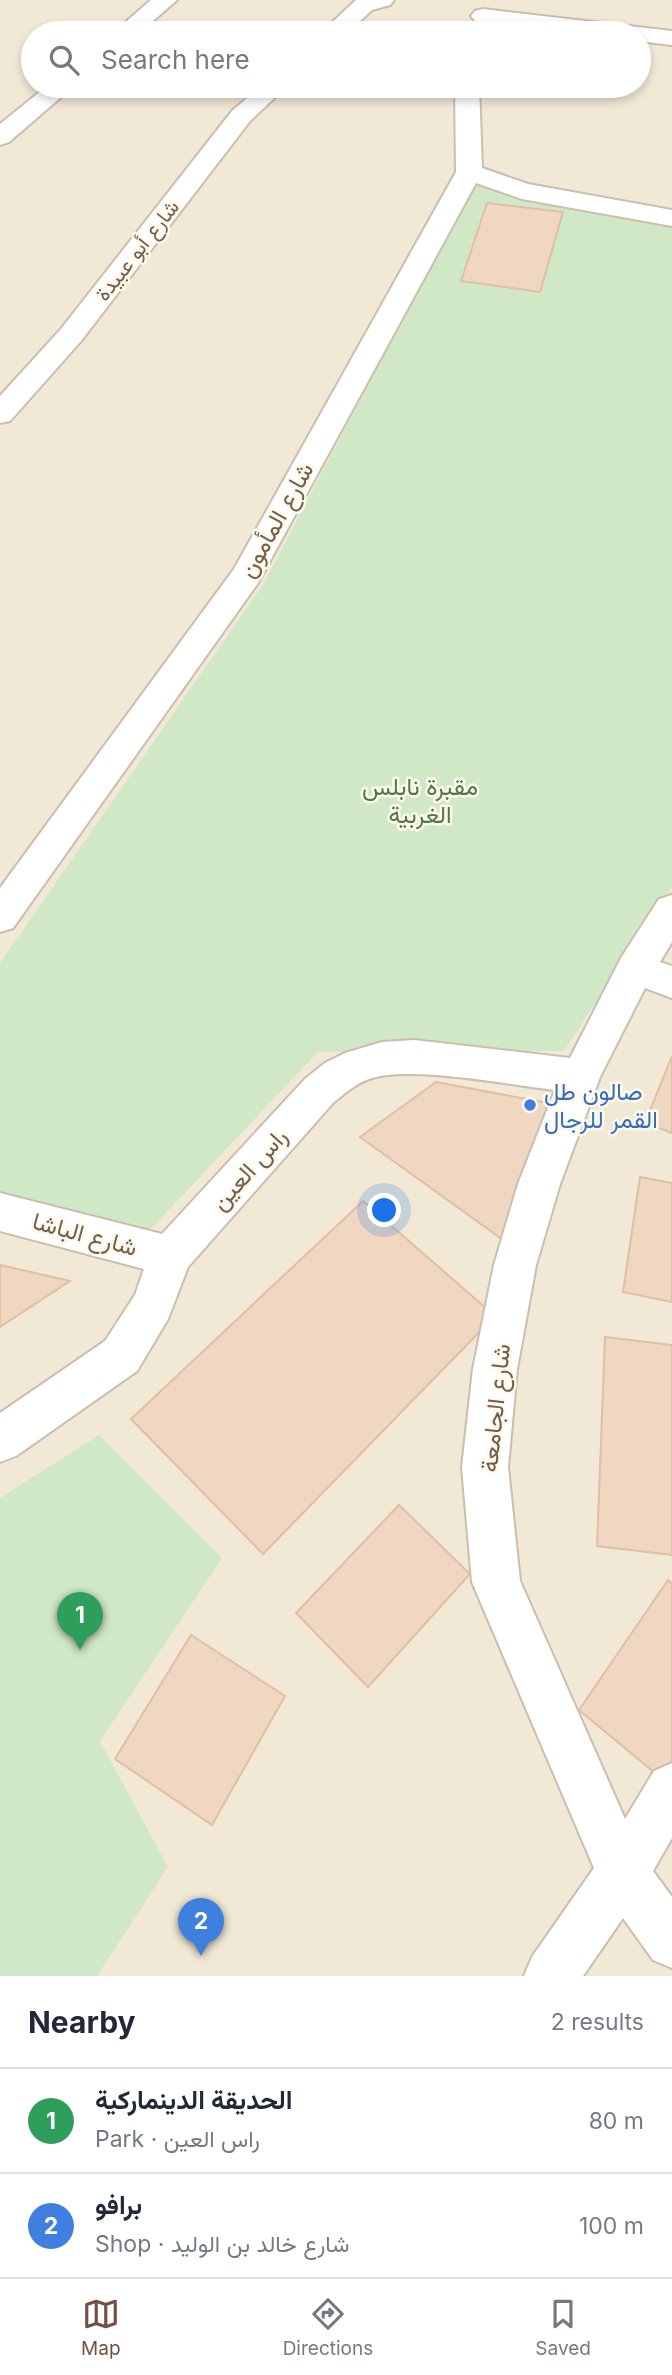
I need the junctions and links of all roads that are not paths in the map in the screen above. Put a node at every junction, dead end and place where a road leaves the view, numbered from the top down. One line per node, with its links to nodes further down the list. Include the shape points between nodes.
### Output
1 (165, 0): 4 (street)
2 (382, 0): 5 (street, via 364,5)
3 (483, 16): 6 (street)
4 (140, 21)
5 (346, 21)
6 (526, 21)
7 (651, 36): 8 (street)
8 (672, 38)
9 (47, 98): 12 (street)
10 (261, 98): 15 (street, شارع أبو عبيدة, via 241,116 71,335)
11 (467, 98): 13 (street)
12 (0, 137)
13 (469, 172): 14 (street, via 522,191); 17 (street, شارع المأمون, via 247,575)
14 (672, 218)
15 (0, 414)
16 (672, 910): 18 (street, شارع الجامعة)
17 (0, 917)
18 (654, 976): 19 (street, شارع الجامعة)
19 (581, 1076): 21 (street, راس العين, via 414,1057 359,1065 319,1091); 24 (street, شارع الجامعة, via 539,1184 515,1265 495,1369 485,1467 496,1582)
20 (0, 1212): 21 (street, شارع الباشا)
21 (170, 1256): 22 (street, راس العين, via 153,1305 121,1356)
22 (0, 1440)
23 (672, 1789): 24 (street)
24 (622, 1873): 25 (street, شارع الجامعة); 26 (street)
25 (672, 1941)
26 (551, 1976)

